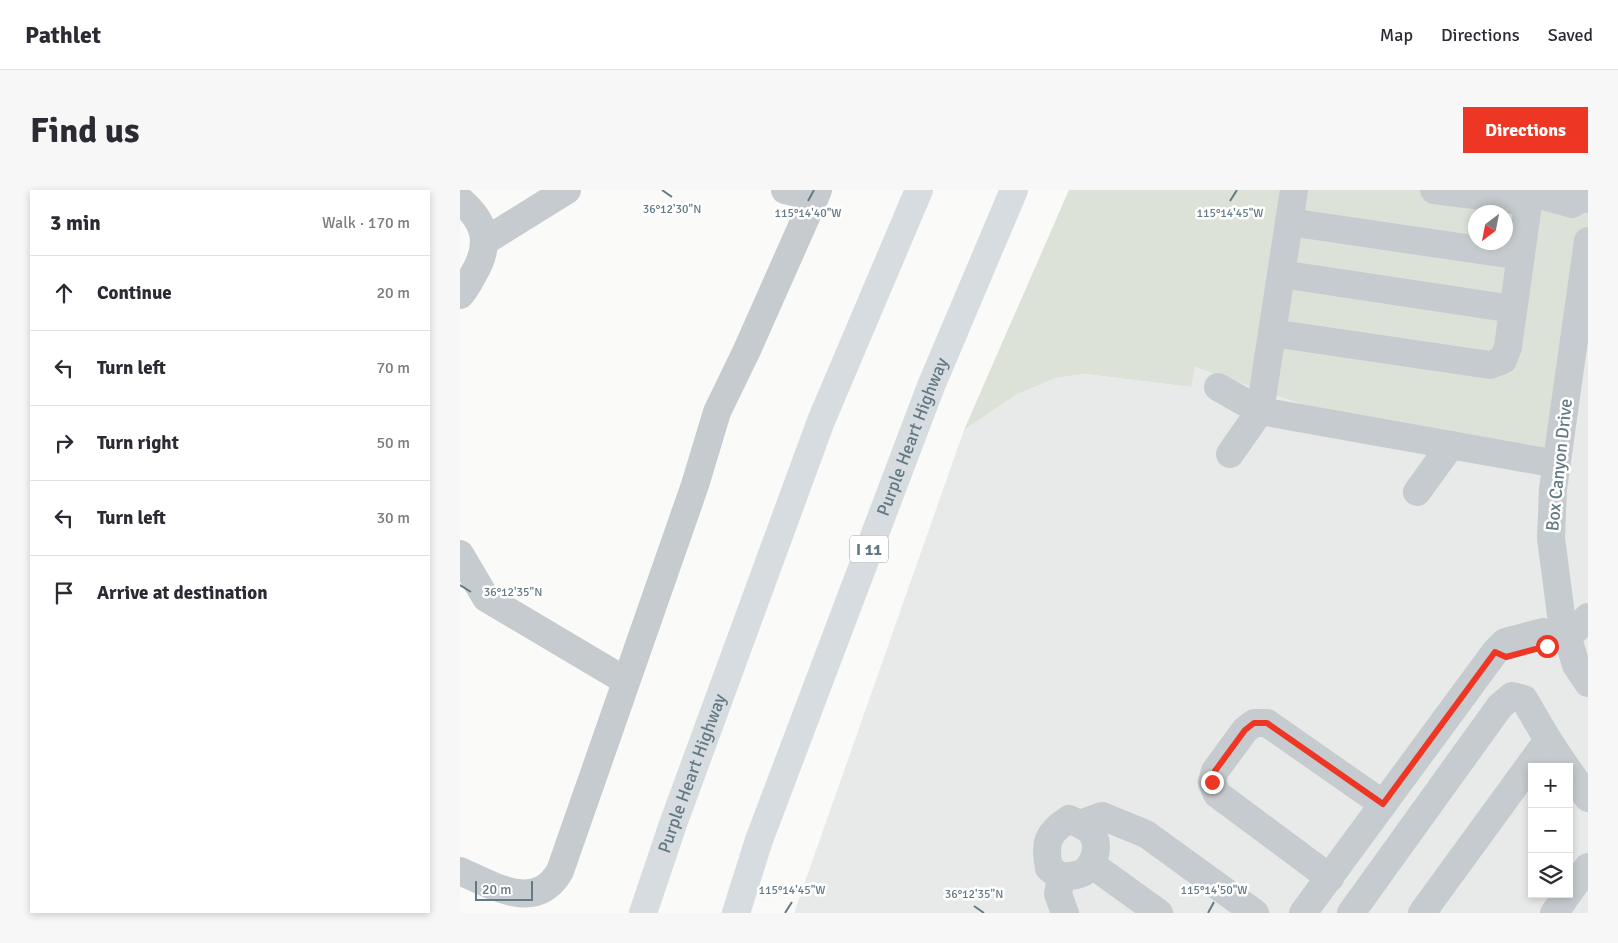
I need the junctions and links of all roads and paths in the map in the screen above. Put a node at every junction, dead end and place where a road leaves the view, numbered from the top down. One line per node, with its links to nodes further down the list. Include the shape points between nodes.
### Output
1 (567, 190): 12 (street)
2 (785, 190): 7 (street)
3 (919, 190): 42 (highway, Purple Heart Highway, via 820,421)
4 (1014, 190): 43 (highway, Purple Heart Highway / I 11, via 930,386 759,840)
5 (1294, 190): 11 (street)
6 (1434, 190): 8 (street)
7 (817, 193): 27 (street, via 717,412)
8 (1529, 194): 9 (street, via 1572,204); 14 (street)
9 (1582, 196)
10 (460, 200): 12 (street, via 475,214)
11 (1289, 222): 14 (street); 15 (street)
12 (485, 241): 16 (street, via 479,265)
13 (1588, 242): 23 (street, Box Canyon Drive)
14 (1521, 256): 17 (street)
15 (1281, 274): 17 (street); 18 (street)
16 (460, 295)
17 (1513, 309): 18 (street, via 1508,347 1502,360 1490,365)
18 (1272, 333): 20 (street)
19 (1218, 387): 20 (street)
20 (1260, 412): 21 (street); 22 (street)
21 (1451, 445): 23 (street); 24 (street)
22 (1230, 454)
23 (1557, 464): 26 (street, Box Canyon Drive, via 1551,538 1561,615)
24 (1417, 492)
25 (460, 554): 27 (street, via 486,598)
26 (1574, 629): 28 (street, Box Canyon Drive, via 1576,665); 33 (street, via 1547,646 1506,657 1495,652)
27 (626, 681): 37 (street, via 555,882 547,889 526,897 513,895)
28 (1588, 683)
29 (1548, 740): 30 (street); 48 (street, via 1524,699 1512,696 1500,706); 49 (street)
30 (1563, 763)
31 (1573, 777): 32 (street)
32 (1588, 798)
33 (1383, 804): 39 (street); 39 (street, via 1267,723 1254,723 1245,730 1215,771 1212,782 1217,794)
34 (1080, 824): 35 (street, via 1094,836 1096,853); 38 (street, via 1069,819 1057,827 1047,842 1045,852 1049,868); 46 (street, via 1102,816 1146,834)
35 (1091, 864): 38 (street, via 1083,872); 45 (street)
36 (1588, 867): 40 (street)
37 (460, 871)
38 (1061, 877): 44 (street, via 1058,894)
39 (1330, 878): 47 (street)
40 (1573, 888)
41 (1565, 898): 50 (street)
42 (643, 913)
43 (736, 913)
44 (1065, 913)
45 (1159, 913)
46 (1255, 913)
47 (1303, 913)
48 (1351, 913)
49 (1422, 913)
50 (1554, 913)

